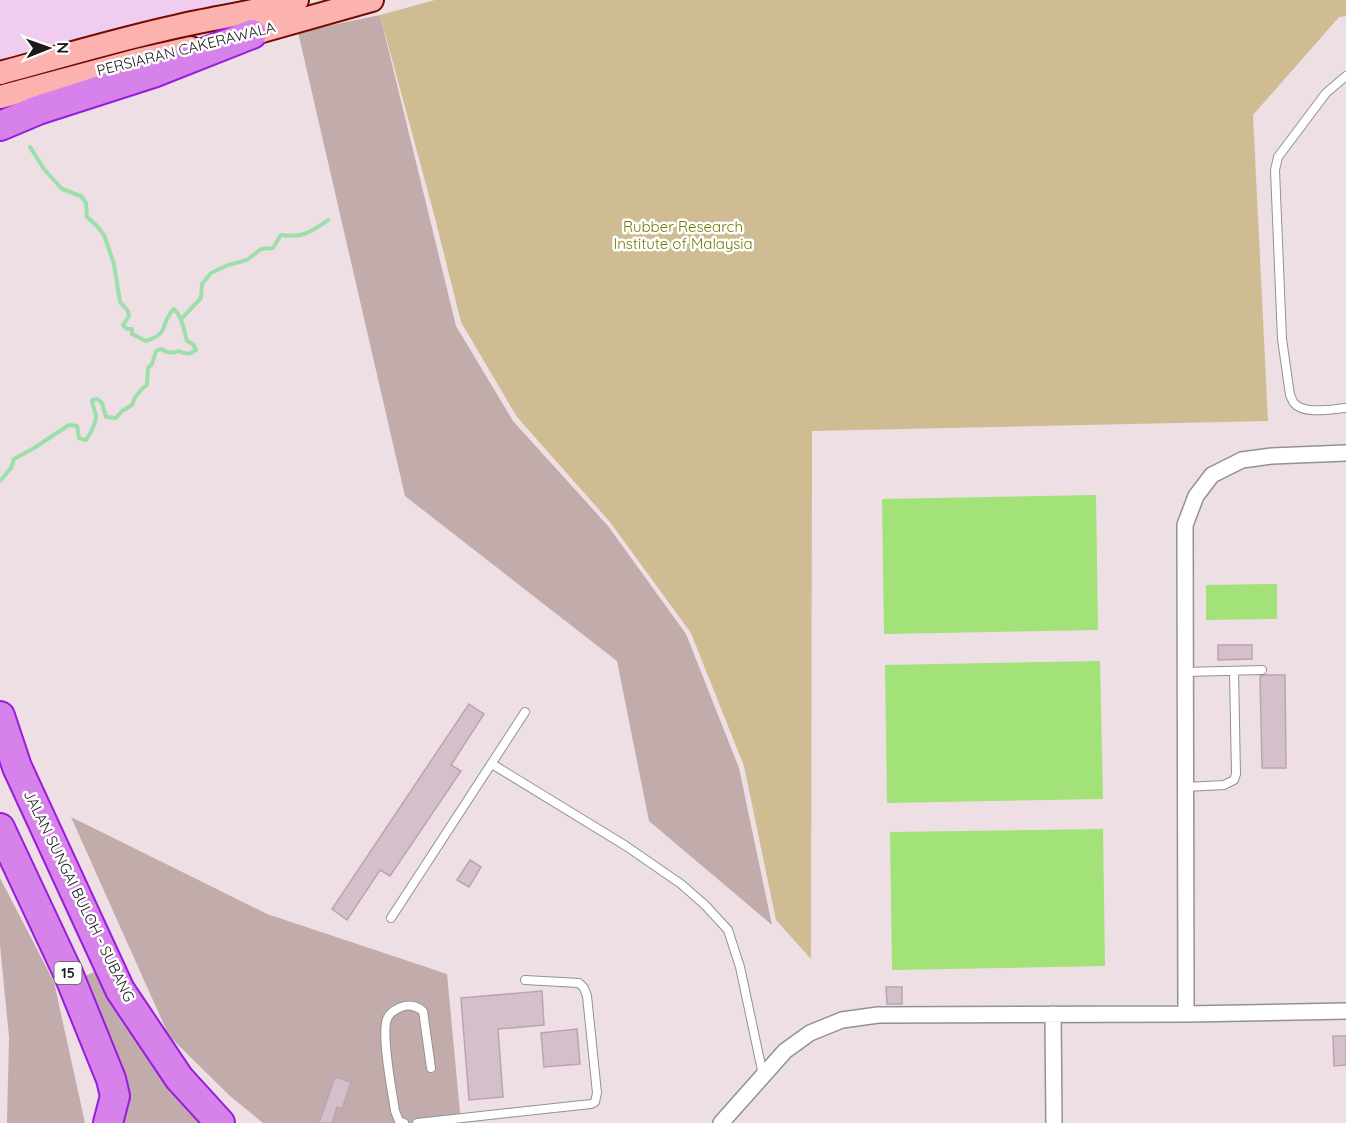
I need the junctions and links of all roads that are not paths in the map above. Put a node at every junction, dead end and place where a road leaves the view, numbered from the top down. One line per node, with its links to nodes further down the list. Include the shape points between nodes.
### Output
1 (297, 0): 3 (street, PERSIARAN CAKERAWALA)
2 (372, 0): 4 (street, PERSIARAN CAKERAWALA)
3 (274, 4): 6 (street, PERSIARAN CAKERAWALA)
4 (327, 6): 5 (street, PERSIARAN CAKERAWALA)
5 (252, 34): 8 (street, PERSIARAN CAKERAWALA); 9 (highway)
6 (0, 73)
7 (1346, 76): 10 (lane, via 1326,93 1278,157 1275,170 1282,339 1290,395 1293,403 1307,410)
8 (0, 97)
9 (0, 126)
10 (1346, 408)
11 (1346, 453): 14 (street, via 1242,460 1212,475 1196,496 1185,525)
12 (1262, 670): 13 (lane)
13 (1234, 671): 14 (lane); 18 (lane, via 1234,780 1224,786)
14 (1185, 672): 18 (street)
15 (525, 712): 17 (lane)
16 (0, 716): 22 (highway, JALAN SUNGAI BULOH - SUBANG, via 17,767)
17 (492, 764): 20 (lane); 27 (lane, via 681,884 728,930 740,967)
18 (1185, 787): 25 (street)
19 (0, 828): 28 (highway, 15, via 68,973 111,1079 115,1096)
20 (391, 918)
21 (525, 980): 32 (lane, via 579,983 584,988 595,1102)
22 (120, 990): 29 (highway, JALAN SUNGAI BULOH - SUBANG, via 179,1078); 30 (highway, via 211,1099)
23 (1346, 1011): 25 (street)
24 (1053, 1014): 25 (street); 27 (street, via 878,1015 842,1020 810,1033 785,1051); 34 (street)
25 (1186, 1014)
26 (430, 1068): 31 (lane, via 423,1011 406,1005 394,1010 385,1032 395,1111)
27 (763, 1076): 33 (street)
28 (108, 1123)
29 (220, 1123)
30 (242, 1123)
31 (404, 1123)
32 (422, 1123)
33 (721, 1123)
34 (1054, 1123)

